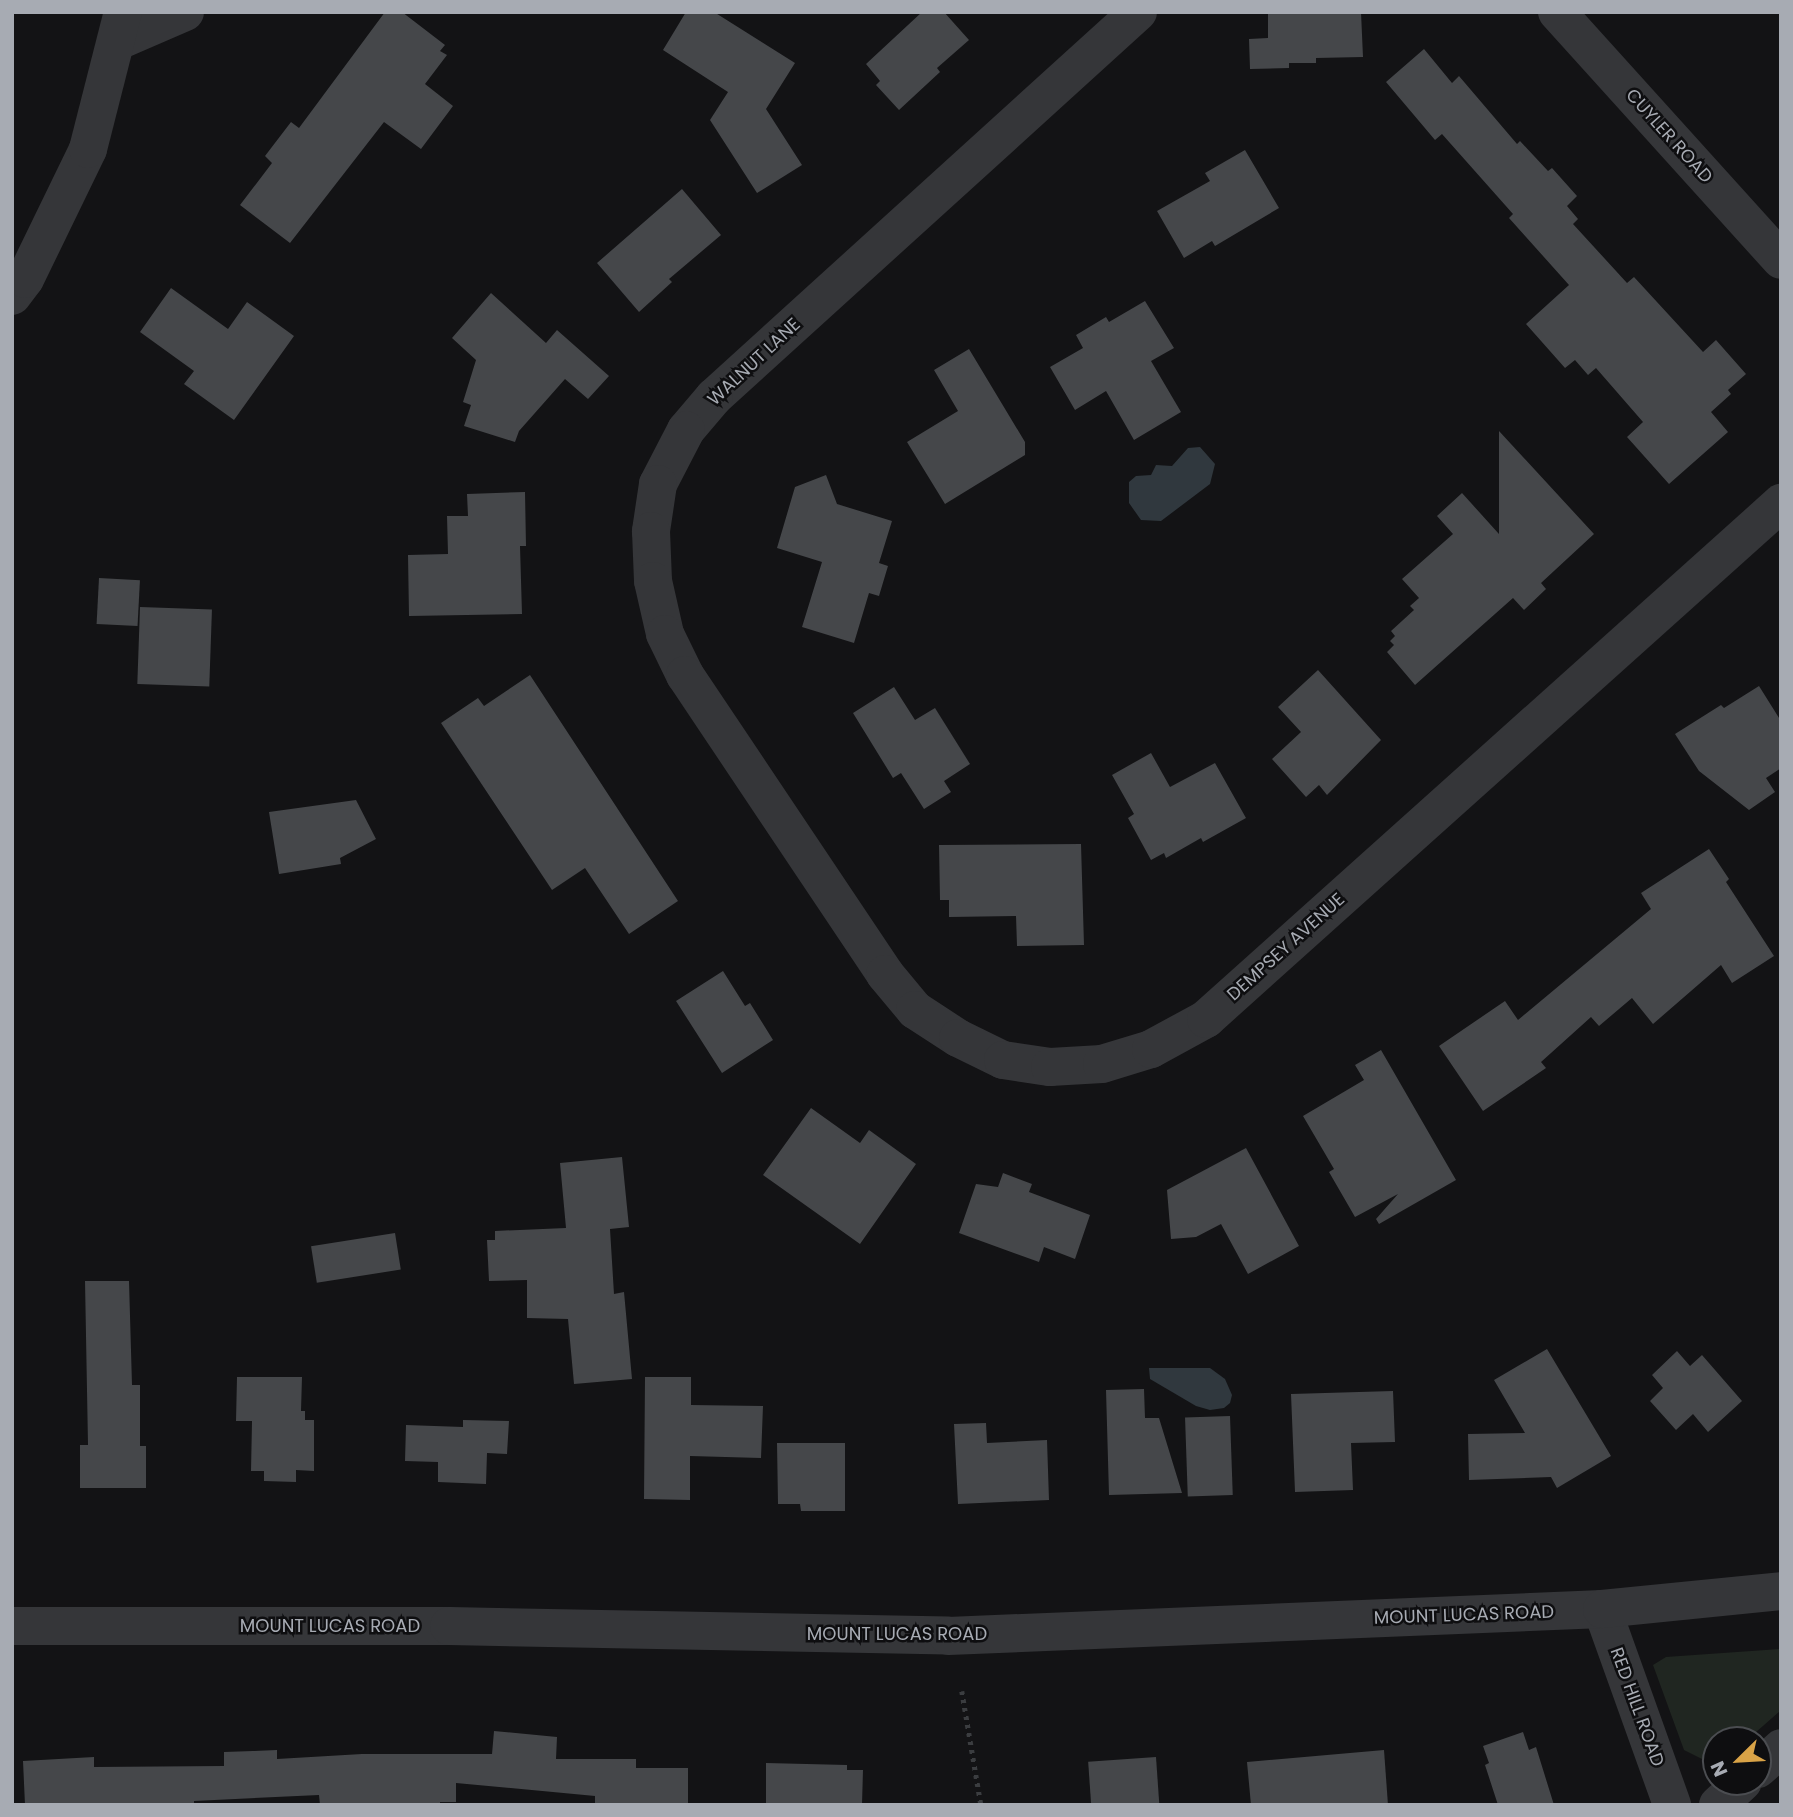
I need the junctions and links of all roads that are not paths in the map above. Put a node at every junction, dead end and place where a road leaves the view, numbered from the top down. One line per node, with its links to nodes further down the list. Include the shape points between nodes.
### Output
1 (185, 12): 4 (street)
2 (1138, 12): 8 (street, WALNUT LANE, via 714,397 686,430 658,484 651,531 653,581 665,634 685,675)
3 (1557, 12): 5 (street, CUYLER ROAD)
4 (121, 27): 6 (street, via 88,149)
5 (1781, 260)
6 (12, 296)
7 (1781, 503): 8 (street, DEMPSEY AVENUE, via 1206,1019 1139,1053 1102,1064 1050,1068 1003,1060 936,1024 915,1010 885,974)
8 (776, 812)
9 (1781, 1591): 10 (street, MOUNT LUCAS ROAD)
10 (1602, 1609): 11 (street, MOUNT LUCAS ROAD, via 948,1636 449,1626); 12 (street, RED HILL ROAD)
11 (12, 1626)
12 (1672, 1805)

